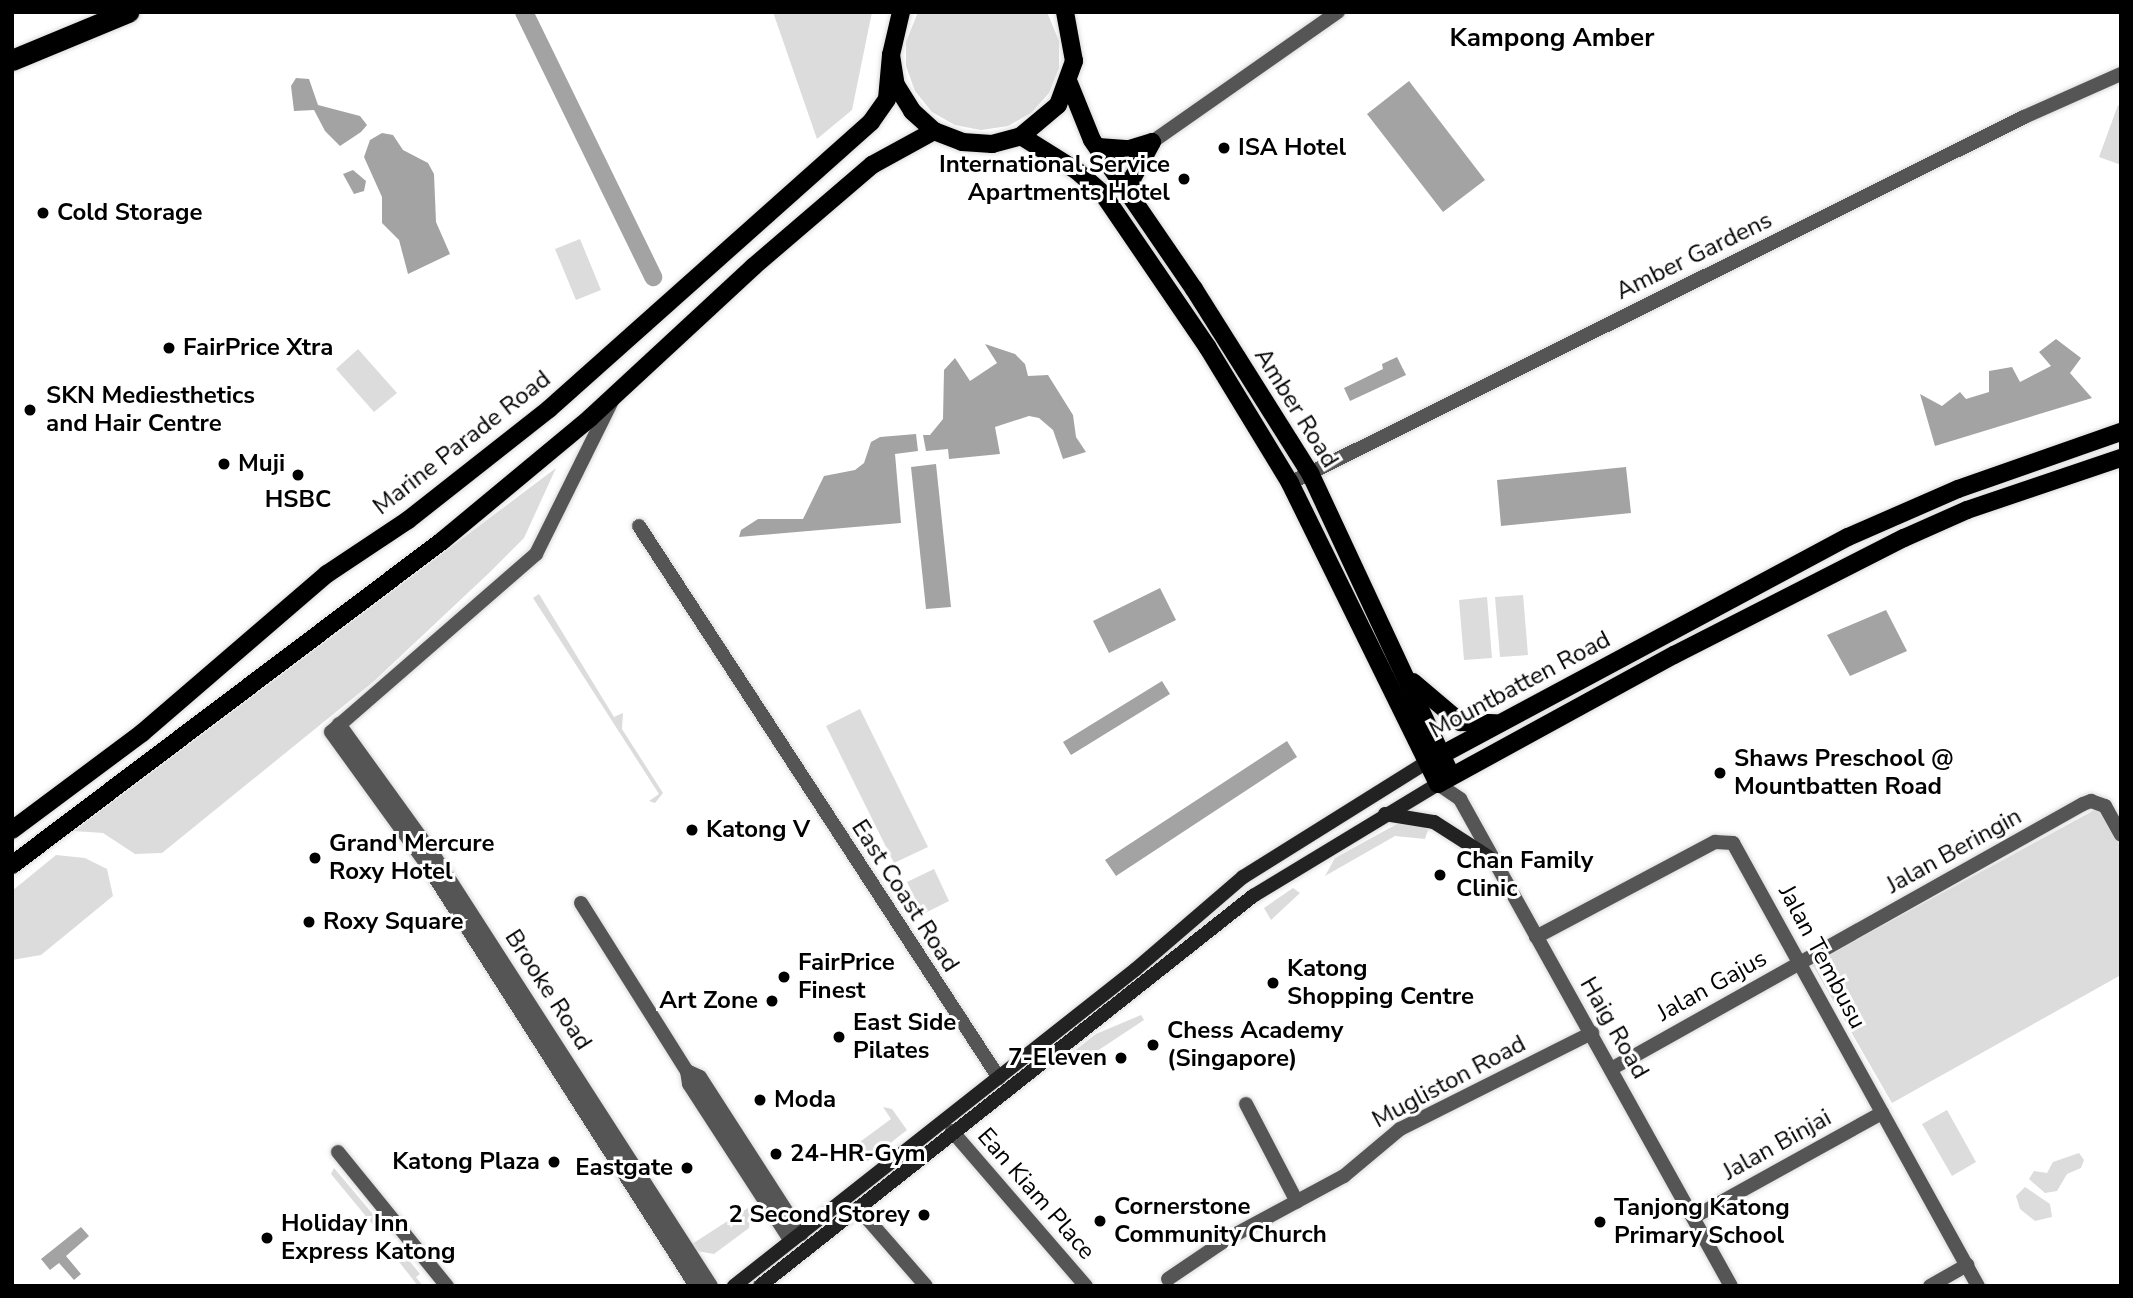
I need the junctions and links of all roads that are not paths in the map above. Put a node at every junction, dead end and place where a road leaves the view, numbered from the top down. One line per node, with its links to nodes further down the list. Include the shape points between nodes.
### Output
1 (128, 12): 6 (highway)
2 (901, 12): 5 (main road, Amber Road)
3 (1065, 12): 8 (main road, Amber Road, via 1073,38)
4 (1338, 12): 11 (street)
5 (891, 55): 9 (main road, Amber Road, via 896,85 912,111); 26 (main road, Marine Parade Road, via 887,99 871,122 549,409 408,520 327,574 142,733)
6 (12, 60)
7 (2121, 74): 17 (street, Amber Gardens, via 2024,117)
8 (1069, 83): 10 (main road, Amber Road, via 1058,105); 12 (main road, Amber Road, via 1084,127)
9 (934, 131): 10 (main road, Amber Road, via 992,144); 14 (main road, via 872,165)
10 (1021, 136): 18 (main road, Amber Road, via 1077,171 1103,194 1133,233)
11 (1152, 142): 12 (main road, via 1129,149); 13 (main road, via 1132,179)
12 (1098, 147): 13 (main road, Amber Road)
13 (1135, 205): 17 (main road, Amber Road)
14 (615, 395): 22 (street, via 536,554); 29 (main road, via 442,541)
15 (2121, 432): 21 (main road, Mountbatten Road, via 1958,489 1870,527)
16 (2121, 458): 24 (main road, Mountbatten Road, via 1967,510 1904,538)
17 (1310, 473): 18 (street, Amber Gardens); 20 (main road, Amber Road)
18 (1290, 483): 23 (main road, Amber Road)
19 (639, 526): 35 (street, East Coast Road)
20 (1409, 679): 21 (main road, via 1460,722); 23 (main road, Amber Road)
21 (1506, 722): 23 (main road, Mountbatten Road)
22 (335, 728): 47 (street, Brooke Road); 48 (street, Brooke Road, via 435,857)
23 (1434, 759): 24 (main road, Amber Road); 35 (main road, Mountbatten Road, via 1242,877)
24 (1448, 785): 25 (main road, Mountbatten Road); 28 (street, Haig Road)
25 (1385, 814): 28 (main road, via 1434,822); 35 (main road, Mountbatten Road, via 1253,896)
26 (12, 830)
27 (2121, 835): 32 (street, Jalan Beringin, via 2105,806 2091,801)
28 (1495, 861): 31 (street, Haig Road)
29 (12, 865)
30 (581, 903): 43 (street, via 687,1071 700,1077 750,1169)
31 (1536, 937): 32 (street, Jalan Tembusu, via 1715,842 1728,841 1737,847); 33 (street, Haig Road)
32 (1798, 964): 34 (street, Jalan Gajus); 37 (street, Jalan Tembusu)
33 (1592, 1033): 34 (street, Haig Road); 40 (street, Mugliston Road, via 1399,1129 1344,1176)
34 (1611, 1069): 42 (street, Haig Road)
35 (1001, 1085): 38 (main road); 43 (main road)
36 (1246, 1104): 40 (street)
37 (1882, 1113): 42 (street, Jalan Binjai); 44 (street, Jalan Tembusu)
38 (952, 1131): 41 (main road); 52 (street, Ean Kiam Place)
39 (338, 1152): 46 (street)
40 (1297, 1202): 45 (street, Mugliston Road, via 1227,1239)
41 (858, 1208): 50 (main road); 51 (street)
42 (1694, 1217): 53 (street, Haig Road)
43 (796, 1238): 49 (main road)
44 (1967, 1265): 54 (street); 55 (street, Jalan Tembusu)
45 (1168, 1279)
46 (447, 1286)
47 (696, 1286)
48 (711, 1286)
49 (734, 1286)
50 (760, 1286)
51 (926, 1286)
52 (1086, 1286)
53 (1731, 1286)
54 (1930, 1286)
55 (1978, 1286)

